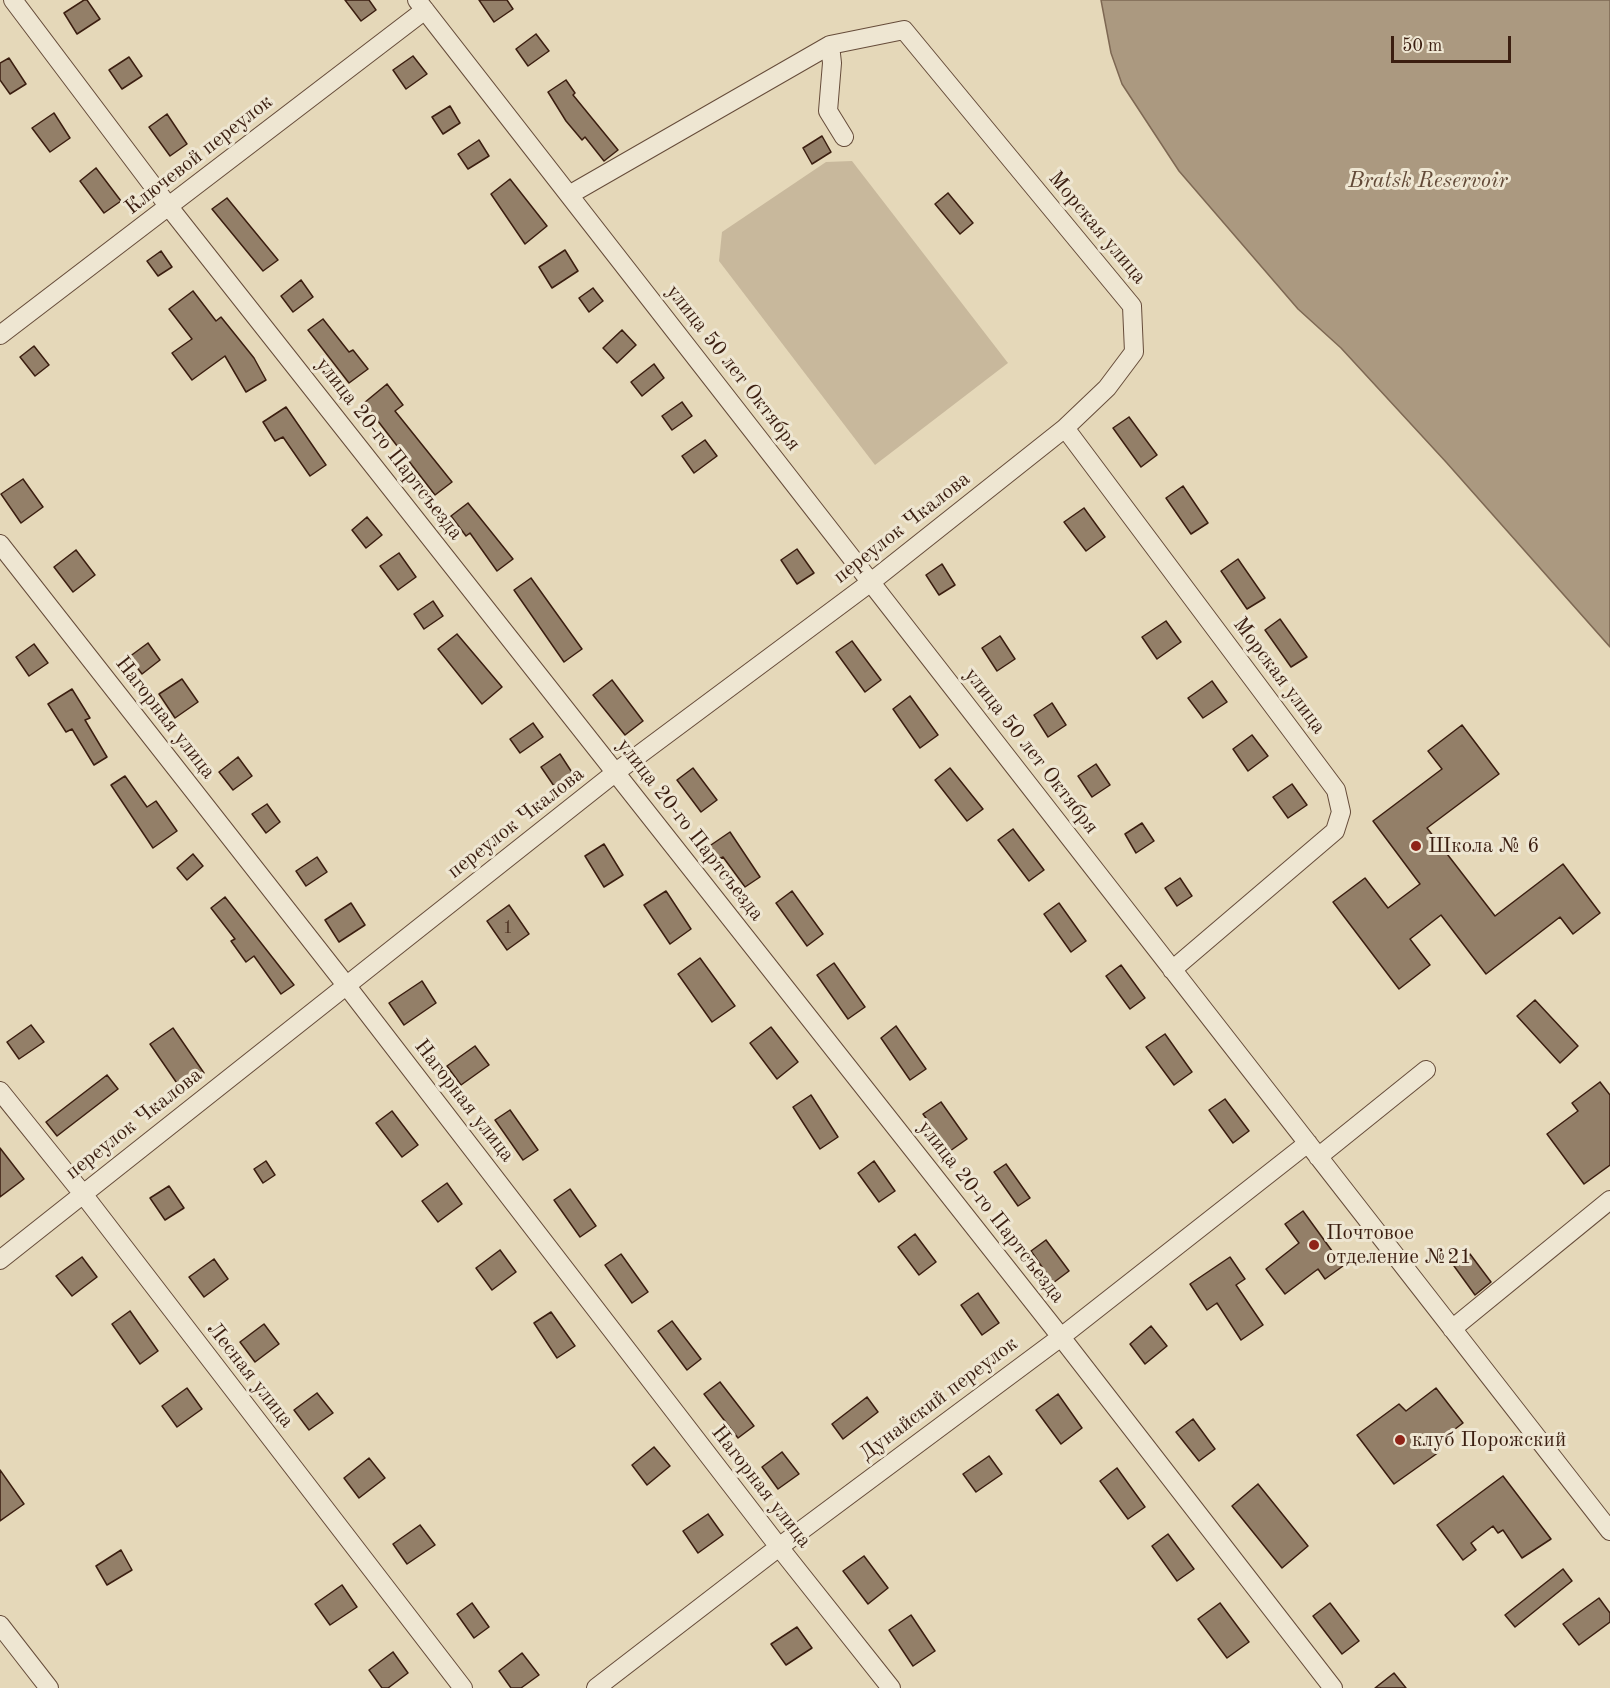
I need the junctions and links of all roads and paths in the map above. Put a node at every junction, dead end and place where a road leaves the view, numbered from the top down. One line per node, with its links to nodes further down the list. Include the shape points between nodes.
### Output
1 (13, 0): 6 (street, улица 20-го Партсъезда)
2 (421, 5): 5 (street, улица 50 лет Октября); 6 (street, Ключевой переулок)
3 (830, 45): 4 (street, via 828,111); 5 (street, Морская улица); 8 (street, Морская улица, via 904,30 1132,306 1134,352 1107,388)
4 (844, 137)
5 (569, 195): 10 (street, улица 50 лет Октября)
6 (169, 207): 7 (street, Ключевой переулок); 11 (street, улица 20-го Партсъезда)
7 (0, 335)
8 (1065, 428): 10 (street, переулок Чкалова); 12 (street, Морская улица, via 1336,790 1341,812 1335,831)
9 (0, 544): 13 (street, Нагорная улица)
10 (871, 582): 11 (street, переулок Чкалова); 12 (street, улица 50 лет Октября)
11 (616, 772): 13 (street, переулок Чкалова); 21 (street, улица 20-го Партсъезда)
12 (1172, 970): 16 (street, улица 50 лет Октября)
13 (346, 985): 17 (street, переулок Чкалова); 23 (street, Нагорная улица)
14 (1426, 1070): 16 (street, Дунайский переулок)
15 (0, 1091): 17 (street, Лесная улица)
16 (1313, 1150): 20 (street, улица 50 лет Октября); 21 (street, Дунайский переулок)
17 (82, 1194): 19 (street, переулок Чкалова); 26 (street, Лесная улица)
18 (1610, 1200): 20 (street)
19 (0, 1260)
20 (1452, 1329): 22 (street, улица 50 лет Октября)
21 (1060, 1337): 23 (street, Дунайский переулок); 29 (street, улица 20-го Партсъезда)
22 (1610, 1531)
23 (779, 1547): 27 (street, Дунайский переулок); 28 (street, Нагорная улица)
24 (0, 1625): 25 (street)
25 (49, 1688)
26 (463, 1688)
27 (596, 1688)
28 (891, 1688)
29 (1333, 1688)

